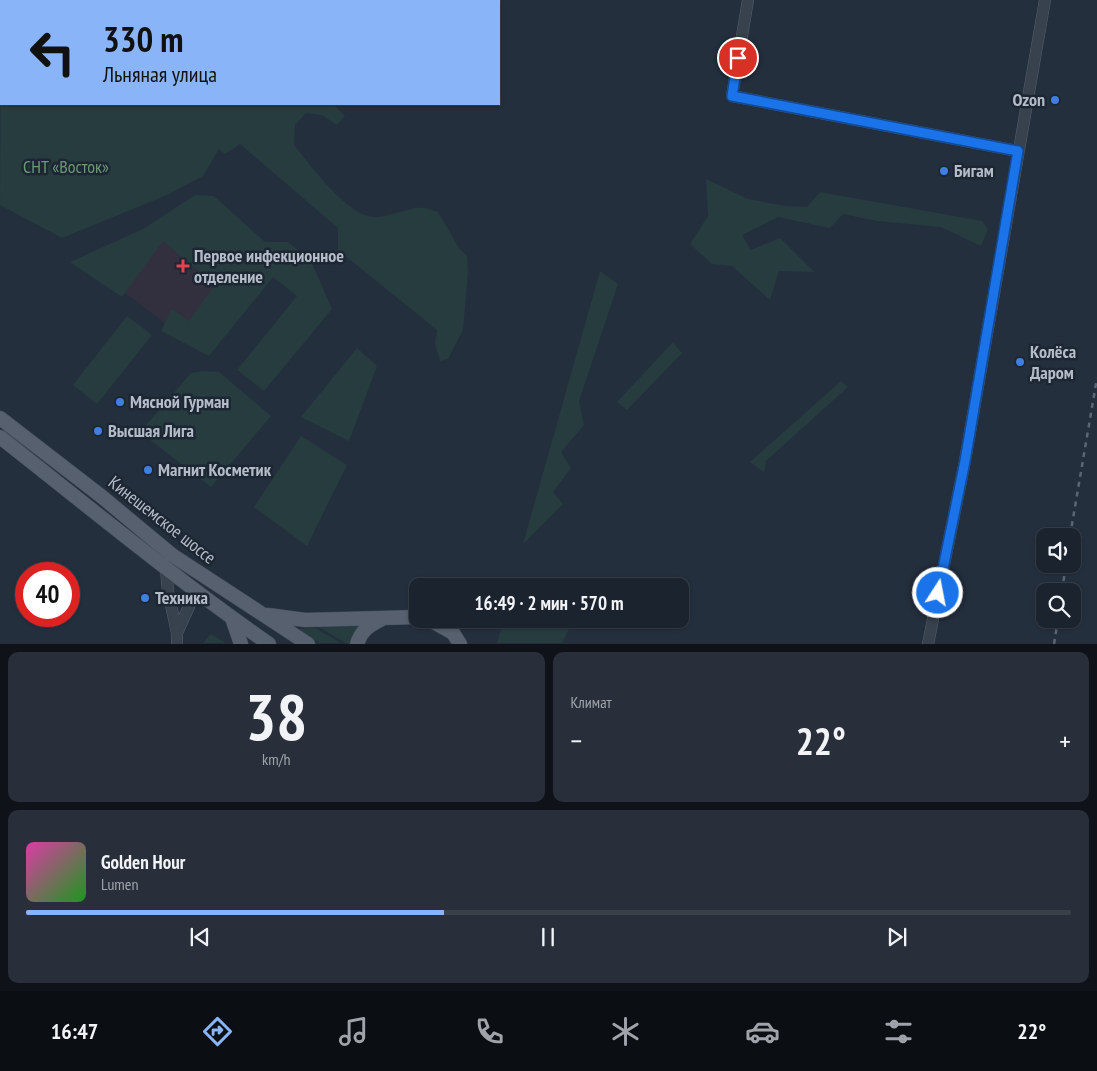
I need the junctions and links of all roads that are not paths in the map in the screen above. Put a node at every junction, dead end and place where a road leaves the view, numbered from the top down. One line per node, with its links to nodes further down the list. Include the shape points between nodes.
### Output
1 (748, 0): 3 (street, via 732,96)
2 (1045, 0): 3 (street)
3 (1018, 151): 19 (street, via 965,461)
4 (0, 418): 8 (main road, Кинешемское шоссе, via 172,555)
5 (0, 437): 6 (main road, Кинешемское шоссе)
6 (166, 570): 7 (main road, Кинешемское шоссе); 13 (street)
7 (196, 591): 11 (main road, Кинешемское шоссе); 13 (street)
8 (260, 614): 9 (main road, via 305,620); 16 (main road, Кинешемское шоссе)
9 (388, 617): 10 (main road); 17 (main road, via 369,626)
10 (409, 617)
11 (232, 618): 14 (main road); 15 (main road, Кинешемское шоссе)
12 (444, 628): 18 (main road, via 453,633)
13 (177, 638)
14 (241, 644)
15 (270, 644)
16 (308, 644)
17 (357, 644)
18 (460, 644)
19 (928, 644)

